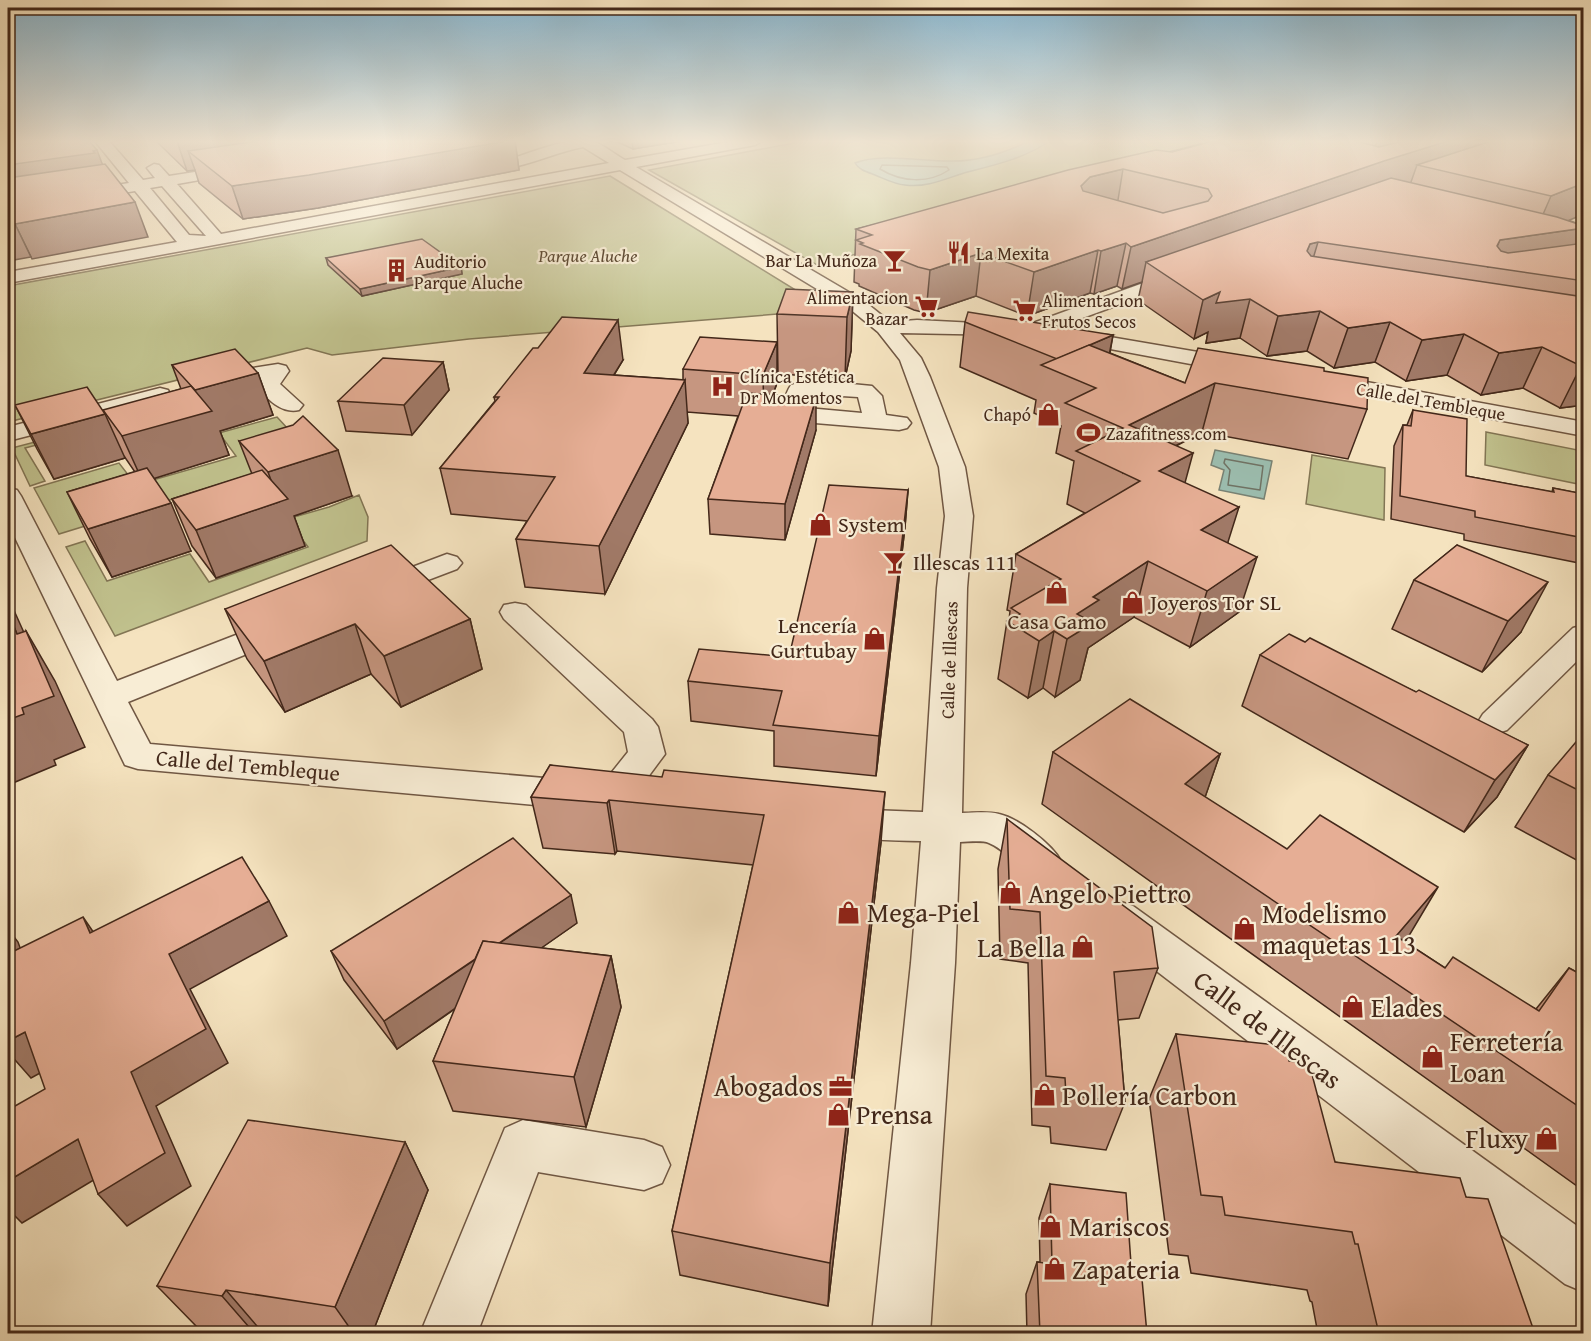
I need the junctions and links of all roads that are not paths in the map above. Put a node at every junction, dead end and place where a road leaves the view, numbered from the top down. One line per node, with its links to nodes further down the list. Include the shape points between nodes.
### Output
1 (29, 204): 6 (street)
2 (156, 204): 8 (street)
3 (183, 204): 7 (street)
4 (398, 204): 7 (street)
5 (687, 204): 12 (street, Calle de Illescas, via 856,305)
6 (8, 207)
7 (210, 238): 8 (street); 11 (street)
8 (184, 239): 10 (street)
9 (1202, 268): 13 (street)
10 (8, 271)
11 (8, 278)
12 (885, 328): 13 (street); 34 (street, Calle de Illescas, via 910,358 919,377 952,467 959,516)
13 (1029, 331): 14 (street)
14 (1260, 370)
15 (1306, 378): 21 (street, Calle del Tembleque)
16 (200, 385): 18 (street, via 278,372 268,385)
17 (177, 391): 22 (street)
18 (291, 405)
19 (875, 421): 20 (street)
20 (899, 423)
21 (1584, 429)
22 (8, 434)
23 (8, 496): 29 (street, Calle del Tembleque)
24 (447, 563): 25 (street)
25 (349, 602)
26 (515, 612): 31 (street, via 640,727 647,754)
27 (305, 619): 29 (street)
28 (1584, 635): 30 (street)
29 (109, 697): 31 (street, Calle del Tembleque, via 138,756)
30 (1504, 713)
31 (612, 798): 32 (street, Calle del Tembleque)
32 (647, 802)
33 (800, 817): 34 (street, via 870,825)
34 (941, 826): 36 (street, Calle de Illescas, via 997,828); 38 (street, Calle de Illescas, via 933,963)
35 (644, 1165): 37 (street, via 523,1145)
36 (1584, 1265)
37 (448, 1334)
38 (900, 1334)

